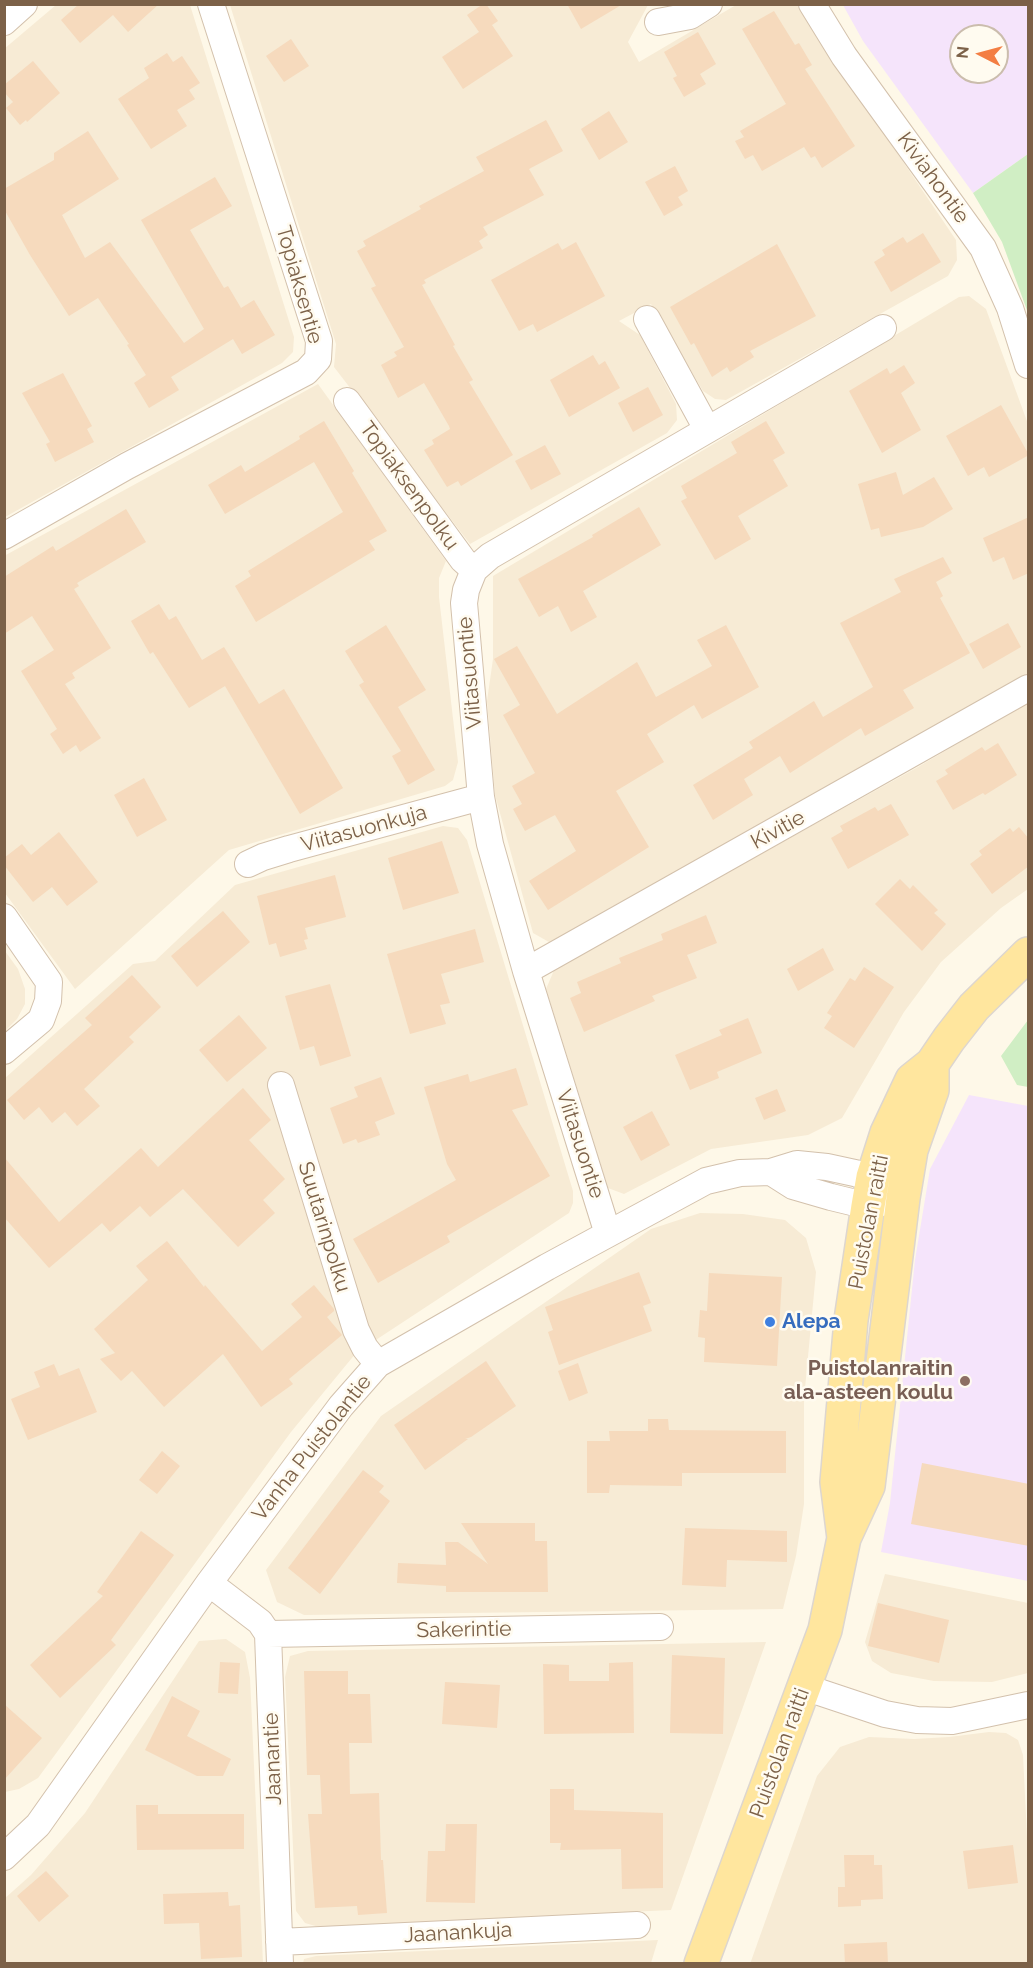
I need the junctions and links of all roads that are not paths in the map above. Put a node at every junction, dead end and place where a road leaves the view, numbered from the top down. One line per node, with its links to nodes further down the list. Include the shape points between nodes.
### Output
1 (24, 4): 5 (street)
2 (211, 4): 12 (street, Topiaksentie, via 320,341 318,359 306,372)
3 (709, 4): 6 (street, via 690,16)
4 (813, 4): 9 (street, Kiviahontie, via 844,57 983,248 1010,308)
5 (4, 22)
6 (658, 22)
7 (647, 319): 11 (street)
8 (884, 328): 11 (street)
9 (1029, 365)
10 (346, 401): 13 (street, Topiaksenpolku)
11 (707, 429): 13 (street, via 490,556)
12 (4, 536)
13 (474, 570): 15 (street, Viitasuontie, via 464,603)
14 (1029, 688): 19 (street, Kivitie)
15 (481, 797): 16 (street, Viitasuonkuja, via 289,849); 19 (street, Viitasuontie, via 490,844)
16 (248, 864)
17 (4, 917): 20 (street, via 48,982 48,1001 41,1020)
18 (1029, 954): 21 (main road, Puistolan raitti, via 974,1007)
19 (526, 971): 25 (street, Viitasuontie)
20 (4, 1051)
21 (932, 1064): 23 (main road, Puistolan raitti, via 912,1080 887,1133); 24 (main road, Puistolan raitti, via 932,1090 911,1150)
22 (281, 1085): 26 (street, Suutarinpolku, via 356,1329)
23 (870, 1191): 24 (street, Vanha Puistolantie); 25 (street, Vanha Puistolantie, via 827,1167 797,1164 771,1172 740,1173 706,1181); 27 (main road, Puistolan raitti, via 851,1320 837,1482)
24 (903, 1198): 27 (main road, Puistolan raitti, via 868,1486)
25 (608, 1234): 26 (street, Vanha Puistolantie)
26 (378, 1364): 28 (street, Vanha Puistolantie, via 341,1406)
27 (844, 1538): 31 (main road, Puistolan raitti, via 825,1630)
28 (209, 1583): 30 (street, via 260,1622); 33 (street, Vanha Puistolantie, via 38,1825)
29 (660, 1627): 30 (street, Sakerintie)
30 (268, 1634): 35 (street, Jaanantie)
31 (804, 1687): 32 (street, via 885,1714 917,1720 952,1720); 36 (main road, Puistolan raitti)
32 (1029, 1705)
33 (6, 1853)
34 (637, 1925): 35 (street, Jaanankuja)
35 (280, 1953)
36 (701, 1964)

